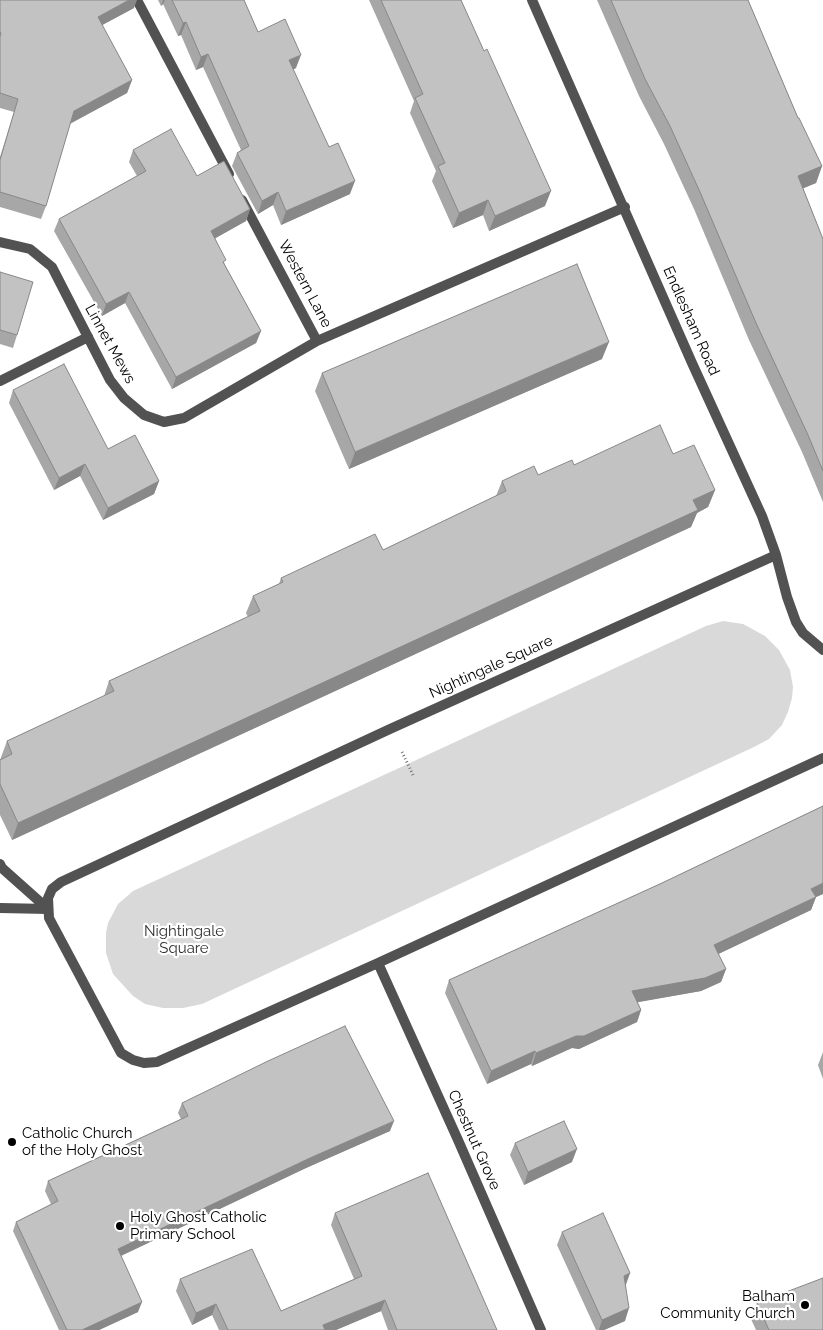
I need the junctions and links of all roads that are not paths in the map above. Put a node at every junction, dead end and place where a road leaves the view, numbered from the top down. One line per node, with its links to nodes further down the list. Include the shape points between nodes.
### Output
1 (137, 0): 6 (street, Western Lane)
2 (532, 0): 3 (street, Endlesham Road)
3 (624, 207): 6 (street, Western Lane); 8 (street, Endlesham Road, via 762,516)
4 (0, 242): 5 (street, Linnet Mews, via 30,249 52,267)
5 (88, 337): 6 (street, Linnet Mews, via 110,380 124,398 144,415 164,422 184,418); 7 (street)
6 (317, 340)
7 (0, 381)
8 (776, 555): 9 (street, Endlesham Road, via 796,622 803,633); 13 (street, Nightingale Square, via 61,882 52,889)
9 (823, 650)
10 (823, 758): 14 (street)
11 (0, 864): 13 (street)
12 (0, 908): 13 (street)
13 (48, 909): 14 (street, via 49,918 116,1046 121,1053 144,1063 157,1062)
14 (378, 963): 15 (street, Chestnut Grove)
15 (541, 1330)

